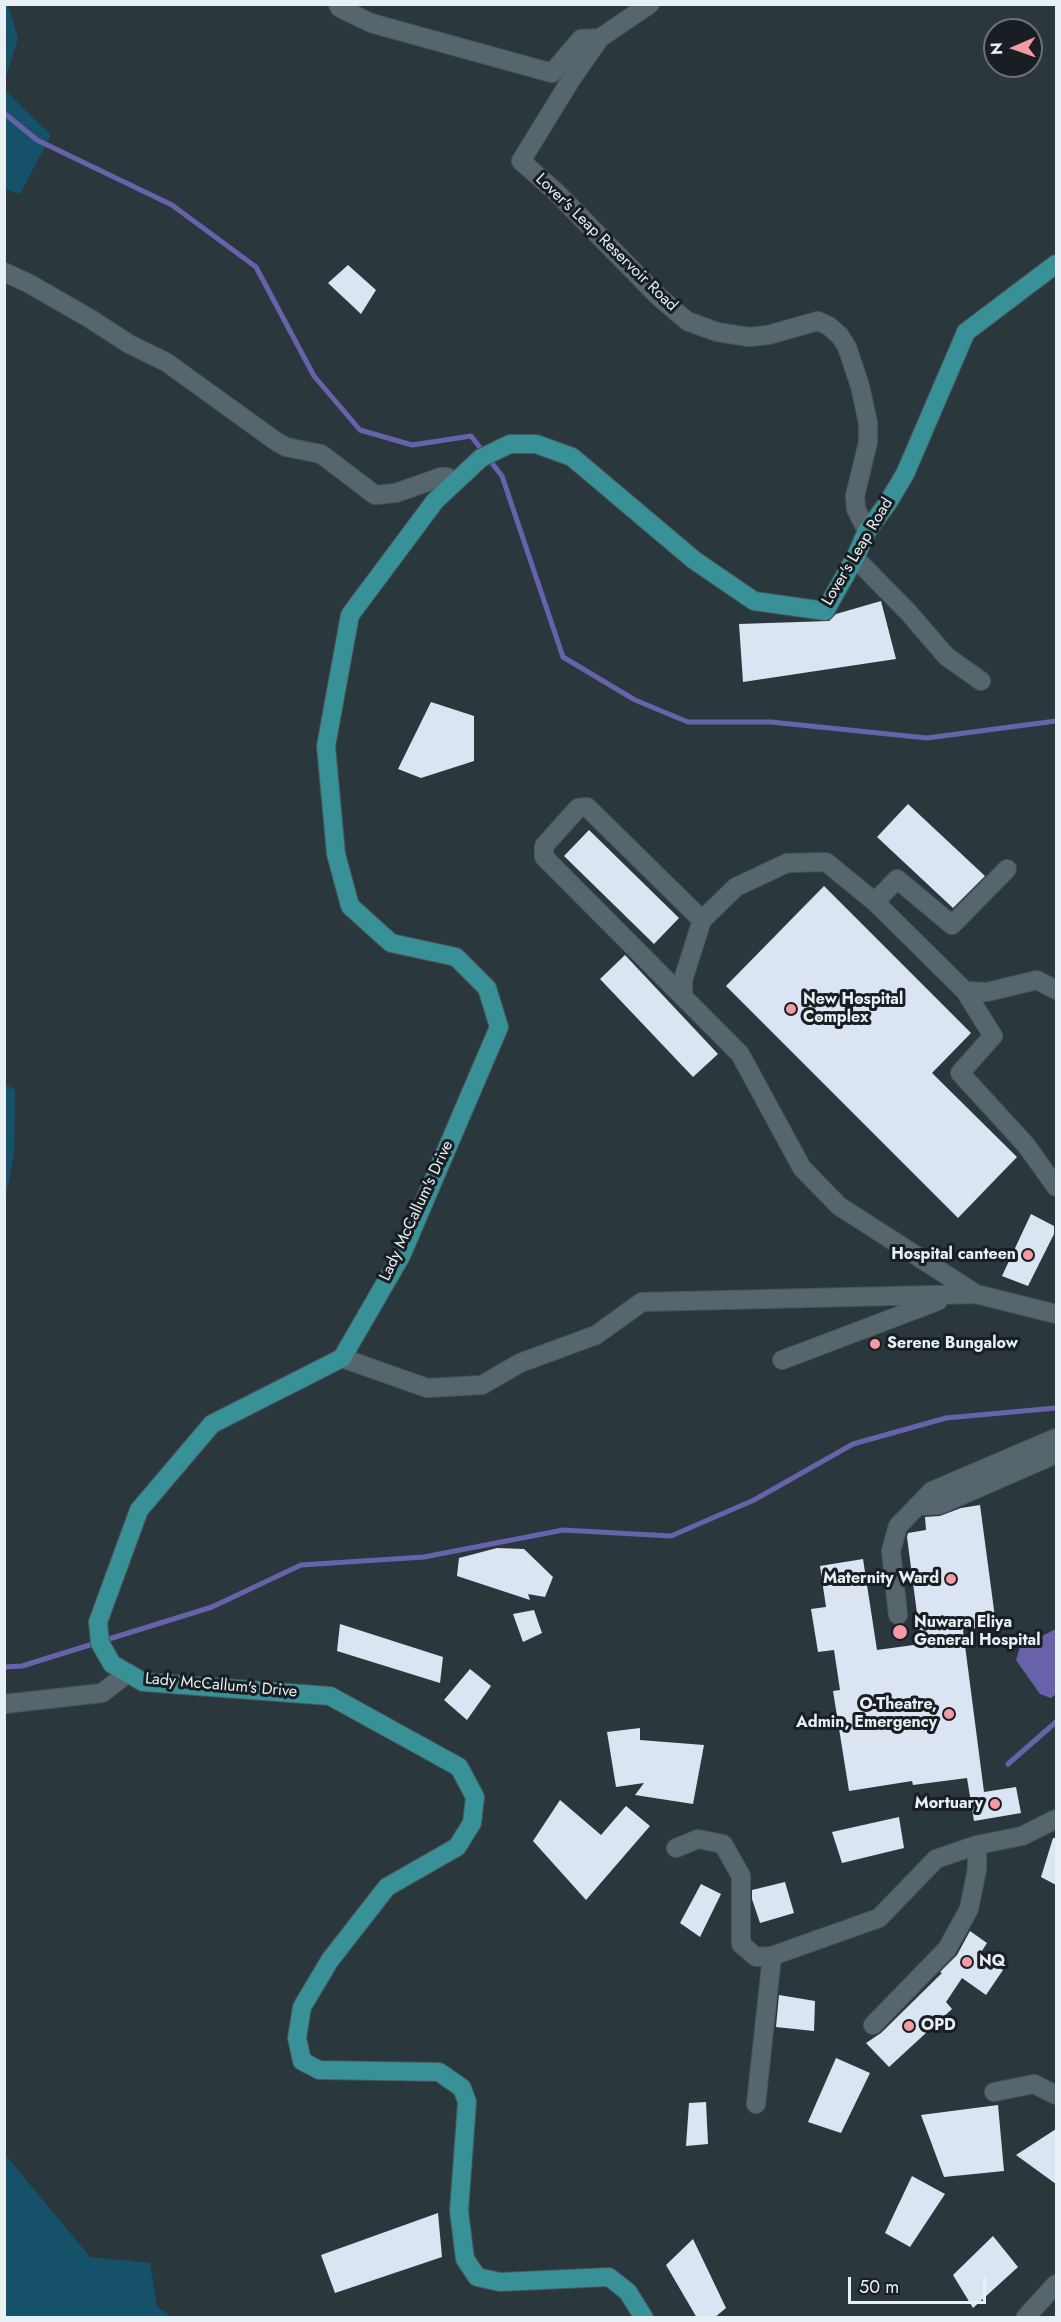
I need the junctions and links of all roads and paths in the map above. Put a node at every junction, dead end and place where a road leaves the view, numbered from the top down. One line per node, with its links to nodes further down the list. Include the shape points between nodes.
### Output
1 (338, 4): 3 (street, via 371,23 552,73 581,39)
2 (650, 4): 3 (street)
3 (600, 38): 7 (street, Lover's Leap Reservoir Road, via 521,161 687,321 717,332 749,337 818,321 840,336 860,386 868,423 868,442 855,496 856,509)
4 (1056, 264): 7 (main road, Lover's Leap Road, via 966,332 905,474)
5 (4, 272): 6 (street, via 166,362 276,442 321,454 375,495 396,493 441,477)
6 (453, 483): 8 (main road, Lover's Leap Road, via 481,458 510,444 536,444 572,457 694,560 754,601 825,611); 20 (main road, Lady McCallum's Drive, via 435,501 350,615 326,746 336,855 350,906 391,943 456,957 487,988 499,1027 400,1256)
7 (867, 531): 8 (main road, Lover's Leap Road)
8 (855, 558): 9 (street, via 946,656)
9 (981, 681)
10 (1007, 869): 11 (street, via 952,926 897,879)
11 (875, 902): 12 (street, via 826,862 787,862 736,887); 14 (street)
12 (702, 920): 15 (street, via 683,980); 15 (street, via 587,807 578,808 544,846 544,857)
13 (1056, 990): 14 (street, via 1037,980 987,992)
14 (965, 991): 16 (street, via 993,1036 960,1072 1026,1145)
15 (683, 995): 17 (street, via 740,1054 802,1168 839,1206)
16 (1056, 1187)
17 (976, 1294): 18 (street); 19 (street)
18 (952, 1295): 20 (street, via 642,1302 596,1335 520,1363 482,1385 427,1388); 21 (street)
19 (1056, 1314)
20 (342, 1358): 26 (main road, via 212,1425 139,1510 98,1622 100,1644)
21 (782, 1360)
22 (1056, 1438): 24 (street, via 932,1491)
23 (1056, 1454): 24 (street, via 939,1505)
24 (917, 1506): 25 (street, via 898,1526 891,1551)
25 (898, 1615)
26 (120, 1669): 27 (street, via 102,1693); 37 (main road, Lady McCallum's Drive, via 143,1682 330,1696 459,1767 475,1797 472,1823 457,1847 387,1887 330,1960 302,2007 297,2038 302,2061 319,2070 439,2072 462,2088 467,2102 459,2211 465,2259 477,2277 500,2282 609,2277 628,2292)
27 (4, 1704)
28 (1056, 1819): 29 (street, via 1022,1836)
29 (977, 1845): 31 (street, via 936,1859 879,1918); 32 (street, via 969,1909 947,1949)
30 (676, 1848): 31 (street, via 698,1839 723,1844 741,1876 741,1944 756,1956)
31 (772, 1956): 35 (street)
32 (873, 2025)
33 (994, 2092): 34 (street, via 1034,2084)
34 (1056, 2095)
35 (756, 2104)
36 (1056, 2284): 38 (street)
37 (644, 2318)
38 (1025, 2318)

